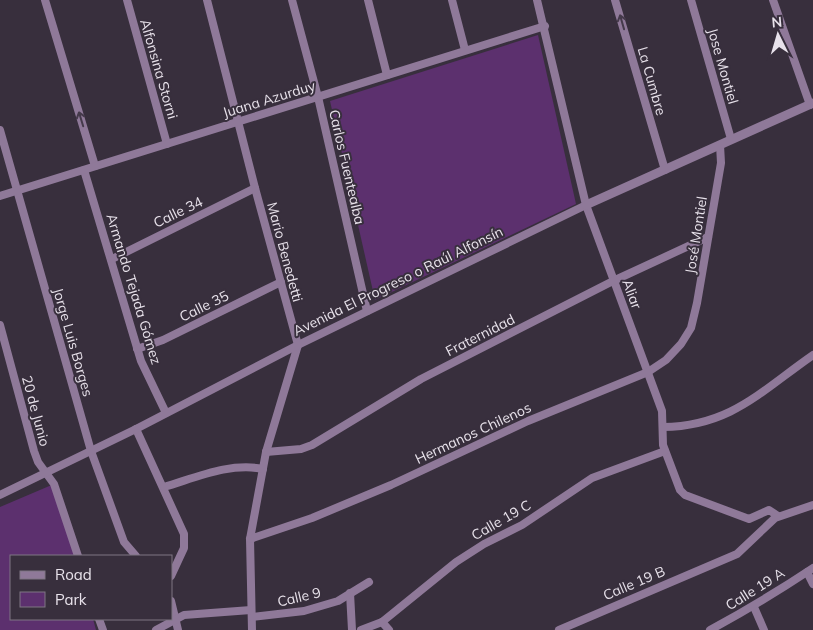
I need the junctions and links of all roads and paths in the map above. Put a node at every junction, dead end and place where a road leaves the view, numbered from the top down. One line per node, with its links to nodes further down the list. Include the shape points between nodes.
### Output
1 (45, 0): 21 (street, one-way to 1)
2 (127, 0): 19 (street, Alfonsina Storni)
3 (207, 0): 16 (street, Mario Benedetti)
4 (292, 0): 14 (street, Carlos Fuentealba)
5 (368, 0): 13 (street)
6 (452, 0): 12 (street)
7 (615, 0): 23 (street, La Cumbre, one-way to 7)
8 (691, 0): 18 (street, Jose Montiel)
9 (773, 0): 15 (street)
10 (540, 1): 11 (street, Aliar)
11 (545, 26): 12 (street, Juana Azurduy); 27 (street, Aliar)
12 (465, 50): 13 (street, Juana Azurduy)
13 (387, 75): 14 (street, Juana Azurduy)
14 (318, 97): 16 (street, Juana Azurduy); 32 (street, Carlos Fuentealba)
15 (812, 104): 18 (street, Avenida El Progreso o Raúl Alfonsín)
16 (238, 122): 19 (street, Juana Azurduy); 24 (street, Mario Benedetti)
17 (0, 130): 25 (street, Jorge Luis Borges)
18 (731, 139): 20 (street, Avenida El Progreso o Raúl Alfonsín)
19 (167, 144): 21 (street, Juana Azurduy)
20 (720, 145): 23 (street, Avenida El Progreso o Raúl Alfonsín); 28 (street, José Montiel, via 721,163)
21 (95, 166): 22 (street, Juana Azurduy)
22 (84, 170): 25 (street, Juana Azurduy); 29 (street, Armando Tejada Gómez)
23 (665, 170): 27 (street, Avenida El Progreso o Raúl Alfonsín)
24 (255, 188): 29 (street, Calle 34); 31 (street, Mario Benedetti)
25 (17, 191): 26 (street, Juana Azurduy); 42 (street, Jorge Luis Borges)
26 (0, 196)
27 (586, 206): 30 (street, Aliar); 32 (street, Avenida El Progreso o Raúl Alfonsín)
28 (708, 237): 30 (street, Fraternidad); 34 (street, José Montiel)
29 (112, 259): 36 (street, Armando Tejada Gómez)
30 (613, 281): 38 (street, Aliar); 44 (street, Fraternidad, via 421,379 312,445)
31 (280, 282): 35 (street, Mario Benedetti); 36 (street, Calle 35, via 163,340)
32 (367, 311): 35 (street, Avenida El Progreso o Raúl Alfonsín)
33 (0, 325): 46 (street, 20 de Junio, via 34,451)
34 (691, 328): 38 (street, Hermanos Chilenos, via 676,349)
35 (298, 345): 39 (street, Avenida El Progreso o Raúl Alfonsín); 44 (street)
36 (137, 349): 39 (street, Armando Tejada Gómez)
37 (813, 355): 40 (street, via 757,397 722,417 694,425)
38 (648, 372): 40 (street, Aliar, via 662,411); 51 (street, Hermanos Chilenos, via 528,421 382,489)
39 (166, 413): 41 (street, Avenida El Progreso o Raúl Alfonsín)
40 (663, 428): 43 (street, Aliar)
41 (136, 429): 42 (street, Avenida El Progreso o Raúl Alfonsín); 47 (street)
42 (91, 451): 46 (street, Avenida El Progreso o Raúl Alfonsín); 53 (street, Jorge Luis Borges, via 124,542)
43 (665, 451): 50 (street, Aliar, via 685,495 750,519 768,510); 63 (street, Calle 19 C, via 592,478 456,562)
44 (266, 452): 45 (street)
45 (263, 469): 47 (street, via 222,470); 51 (street)
46 (46, 472): 48 (street, Avenida El Progreso o Raúl Alfonsín); 52 (street, 20 de Junio, via 54,484)
47 (164, 487): 55 (street, via 185,542)
48 (0, 495)
49 (813, 505): 50 (street)
50 (778, 516): 70 (street, Calle 19 B, via 742,550)
51 (250, 539): 61 (street)
52 (78, 555)
53 (135, 555)
54 (810, 570): 57 (street); 60 (street, Calle 19 A)
55 (172, 574)
56 (369, 582): 58 (street, Calle 9)
57 (813, 584)
58 (350, 593): 61 (street, Calle 9, via 338,601 304,612); 67 (street)
59 (172, 603): 62 (street)
60 (754, 607): 71 (street, Calle 19 A); 72 (street)
61 (251, 613): 62 (street, Calle 9, via 190,614); 66 (street)
62 (177, 618): 64 (street, Calle 9); 65 (street)
63 (382, 622): 68 (street, Calle 19 C); 69 (street)
64 (156, 630)
65 (178, 630)
66 (252, 630)
67 (352, 630)
68 (361, 630)
69 (389, 630)
70 (559, 630)
71 (710, 630)
72 (764, 630)

